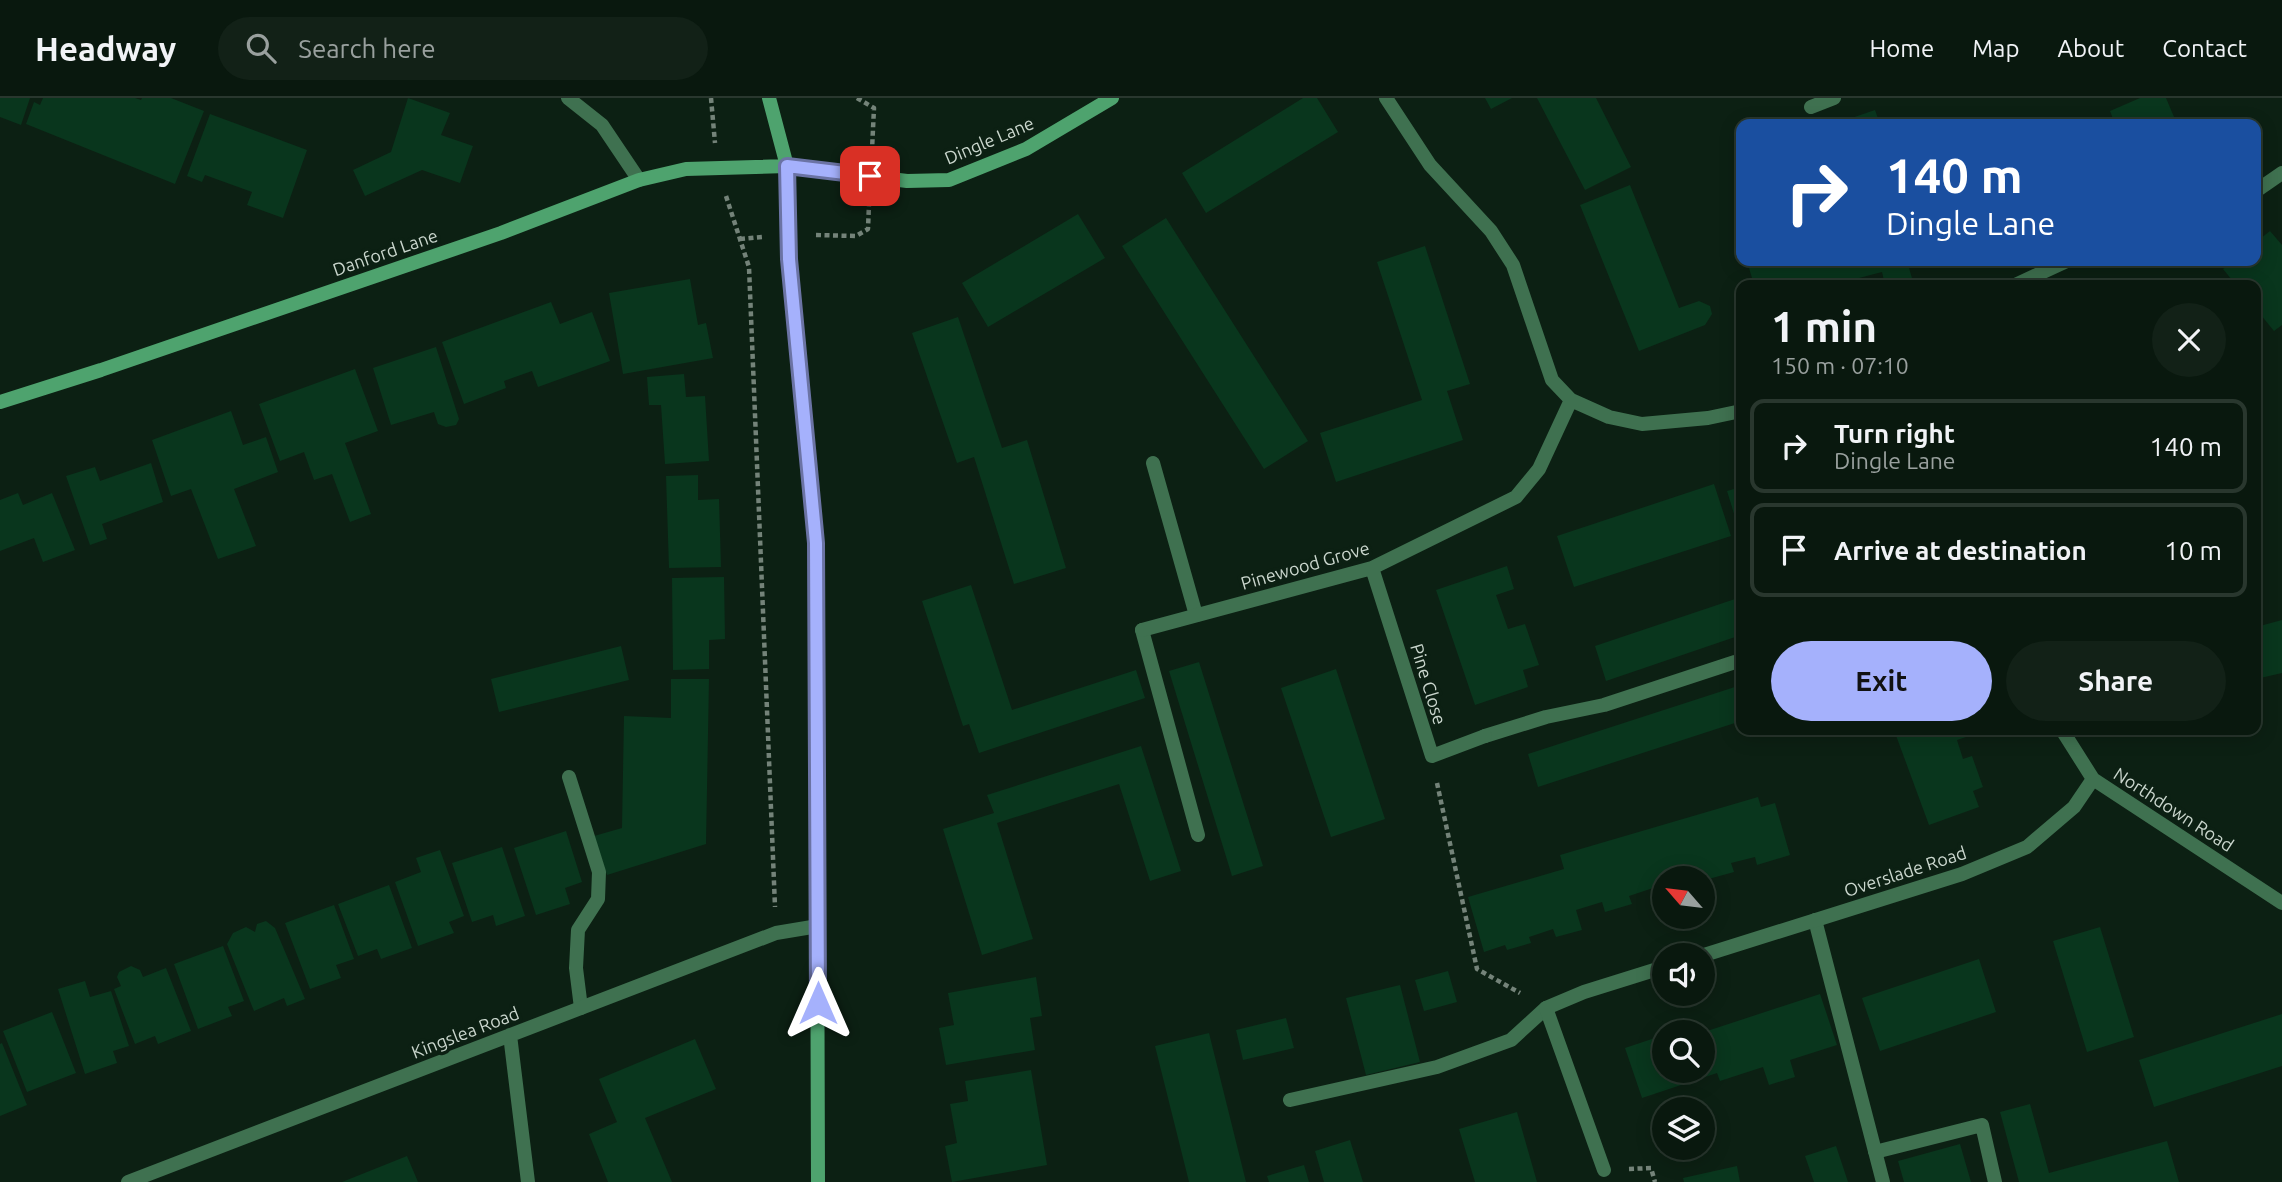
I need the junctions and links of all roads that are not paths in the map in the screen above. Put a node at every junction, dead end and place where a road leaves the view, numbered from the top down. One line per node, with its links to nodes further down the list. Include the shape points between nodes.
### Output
1 (568, 98): 9 (street, via 602,125)
2 (769, 98): 7 (street)
3 (1112, 98): 7 (street, Dingle Lane, via 1026,149 949,180 907,181)
4 (1386, 98): 13 (street, via 1430,165 1491,231 1513,265 1552,380)
5 (1834, 98): 6 (street)
6 (1811, 107)
7 (787, 166): 9 (street, Danford Lane, via 686,169); 26 (street, via 789,259 816,543)
8 (2282, 173): 10 (street)
9 (639, 180): 14 (street, Danford Lane, via 488,238)
10 (2261, 188)
11 (2056, 266): 12 (street)
12 (2026, 280)
13 (1571, 400): 15 (street, via 1642,424); 17 (street, Pinewood Grove, via 1538,470 1516,497)
14 (0, 402)
15 (1736, 412)
16 (1153, 463): 18 (street)
17 (1372, 568): 18 (street, Pinewood Grove); 19 (street, Pine Close, via 1432,756)
18 (1196, 615): 23 (street, Pinewood Grove, via 1142,630)
19 (1735, 662)
20 (2065, 735): 22 (street, Northdown Road)
21 (569, 777): 29 (street, via 599,872 598,899 578,930)
22 (2093, 779): 24 (street, Northdown Road); 25 (street, Overslade Road, via 2074,807 2027,847 1962,874)
23 (1198, 835)
24 (2282, 904)
25 (1815, 920): 27 (street, Overslade Road); 33 (street)
26 (818, 926): 29 (street, Kingslea Road, via 776,933); 37 (street)
27 (1715, 952)
28 (1652, 971): 30 (street)
29 (581, 1008): 31 (street, Kingslea Road)
30 (1546, 1008): 32 (street, via 1511,1040 1437,1067); 34 (street)
31 (510, 1035): 35 (street, Kingslea Road); 36 (street)
32 (1290, 1100)
33 (1875, 1152): 38 (street); 39 (street, via 1982,1125)
34 (1604, 1170)
35 (128, 1182)
36 (528, 1182)
37 (818, 1182)
38 (1883, 1182)
39 (1995, 1182)

